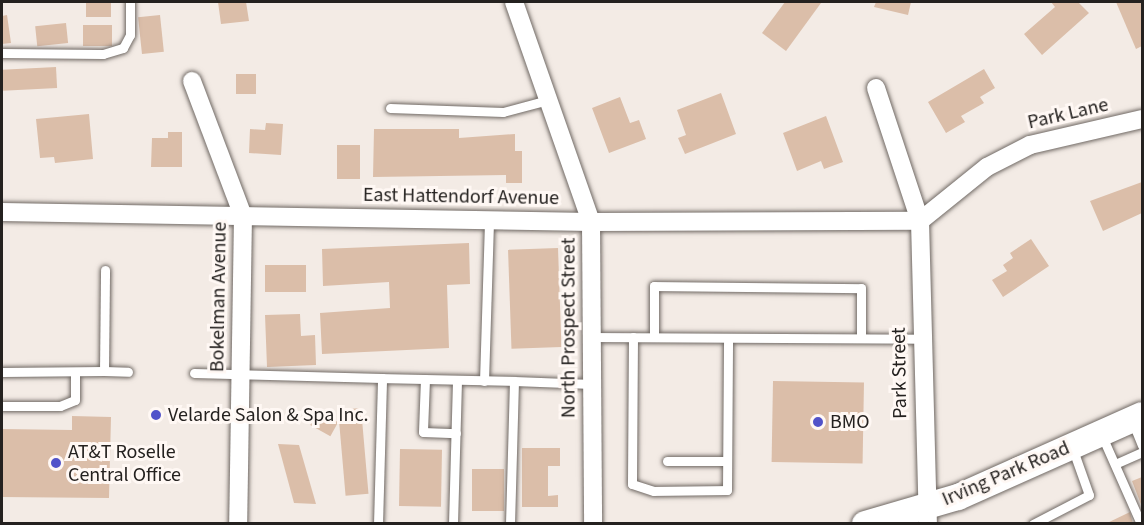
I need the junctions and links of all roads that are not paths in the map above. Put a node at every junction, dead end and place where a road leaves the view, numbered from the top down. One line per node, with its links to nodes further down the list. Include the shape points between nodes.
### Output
1 (130, 2): 3 (lane, via 130,35 123,48 103,54)
2 (514, 2): 6 (street, North Prospect Street)
3 (2, 52)
4 (192, 81): 10 (street, Bokelman Avenue)
5 (876, 88): 12 (street, Park Street)
6 (548, 100): 7 (lane, via 504,112); 13 (street, North Prospect Street)
7 (390, 108)
8 (1143, 119): 12 (street, Park Lane, via 1030,145 987,167)
9 (2, 212): 10 (street, East Hattendorf Avenue)
10 (243, 216): 11 (street, East Hattendorf Avenue); 26 (street, Bokelman Avenue)
11 (489, 220): 13 (street, East Hattendorf Avenue); 30 (lane)
12 (920, 221): 13 (street, East Hattendorf Avenue); 20 (street, Park Street)
13 (591, 222): 15 (street, North Prospect Street)
14 (105, 270): 21 (lane)
15 (592, 337): 16 (lane); 32 (street, North Prospect Street)
16 (633, 337): 17 (lane); 41 (lane, via 632,484 654,491 727,490)
17 (654, 337): 18 (lane); 19 (lane, via 654,286 712,286 861,288)
18 (728, 338): 19 (lane); 41 (lane)
19 (861, 338): 20 (lane)
20 (922, 339): 43 (street, Park Street)
21 (104, 371): 23 (lane); 24 (lane)
22 (2, 372): 23 (lane)
23 (75, 372): 33 (lane, via 75,400 60,406)
24 (128, 372)
25 (194, 373): 26 (lane)
26 (240, 374): 27 (lane); 44 (street, Bokelman Avenue)
27 (382, 378): 28 (lane); 45 (lane)
28 (425, 379): 29 (lane); 35 (lane, via 423,432)
29 (457, 380): 30 (lane); 35 (lane)
30 (484, 381): 31 (lane)
31 (514, 381): 32 (lane); 47 (lane)
32 (592, 384): 48 (street, North Prospect Street)
33 (2, 406)
34 (1137, 417): 36 (main road, Irving Park Road); 37 (lane)
35 (456, 434): 46 (lane)
36 (1101, 434): 38 (main road, Irving Park Road); 42 (lane)
37 (1143, 445)
38 (1072, 447): 43 (main road, Irving Park Road); 50 (lane, via 1089,495)
39 (1143, 452): 42 (lane)
40 (667, 461): 41 (lane)
41 (727, 461)
42 (1115, 464): 51 (lane)
43 (926, 515): 49 (main road, Irving Park Road)
44 (238, 524)
45 (378, 524)
46 (453, 524)
47 (510, 524)
48 (593, 524)
49 (865, 524)
50 (1033, 524)
51 (1141, 524)

